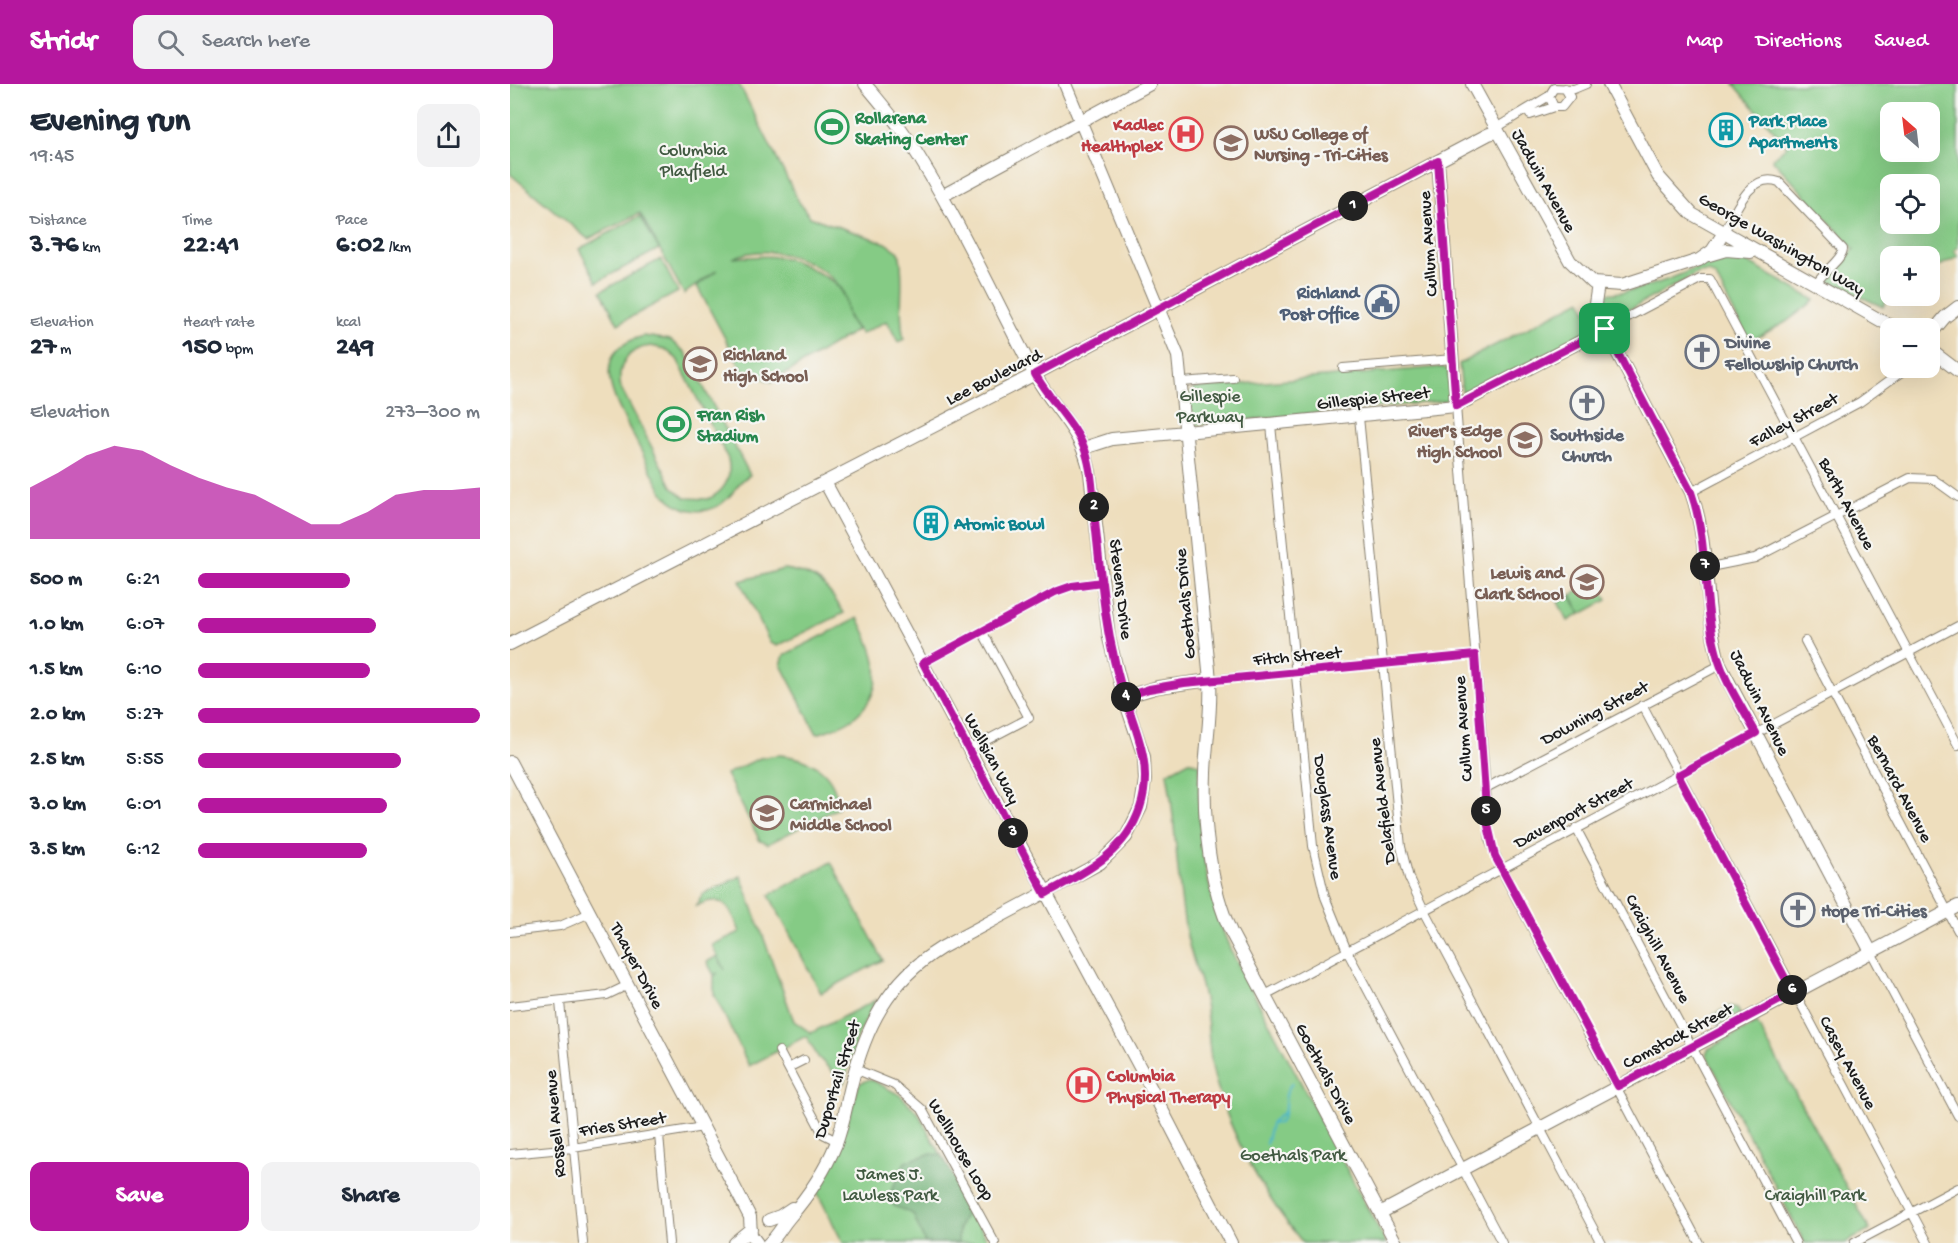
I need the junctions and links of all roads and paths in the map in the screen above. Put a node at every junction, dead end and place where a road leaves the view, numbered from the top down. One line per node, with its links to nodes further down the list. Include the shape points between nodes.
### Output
1 (865, 84): 13 (street, Stevens Drive, via 907,138)
2 (1065, 84): 10 (street, Goethals Drive)
3 (1150, 84): 10 (street)
4 (1472, 84): 11 (street, Jadwin Avenue)
5 (1586, 84): 7 (street, Lee Boulevard)
6 (1608, 84): 14 (street, George Washington Way, via 1658,176 1692,214)
7 (1565, 88): 8 (street, Lee Boulevard, via 1554,88); 9 (street, via 1568,104 1562,108)
8 (1549, 96): 9 (street); 11 (street, Lee Boulevard)
9 (1554, 106): 11 (street, Lee Boulevard)
10 (1080, 121): 13 (street); 21 (street, Goethals Drive)
11 (1494, 131): 12 (street, Lee Boulevard); 18 (street, Jadwin Avenue, via 1570,261 1587,279)
12 (1438, 161): 21 (street, Lee Boulevard); 26 (street, Cullum Avenue)
13 (942, 196): 29 (street, Stevens Drive)
14 (1723, 234): 15 (street, George Washington Way); 16 (street); 19 (street, via 1752,186 1765,180 1779,182 1843,249 1840,258 1825,269)
15 (1758, 253): 16 (street, via 1726,250); 19 (street, George Washington Way)
16 (1704, 257): 18 (street, via 1629,283)
17 (1707, 277): 24 (street, Gillespie Street); 37 (street, Barth Avenue)
18 (1598, 284): 24 (street, Jadwin Avenue, via 1595,307)
19 (1815, 285): 22 (street, George Washington Way)
20 (1958, 307): 23 (street)
21 (1157, 310): 29 (street, Lee Boulevard); 32 (street, Goethals Drive, via 1176,347)
22 (1880, 320)
23 (1940, 323)
24 (1605, 329): 33 (street, Gillespie Street); 40 (street, Jadwin Avenue)
25 (1940, 357): 28 (street)
26 (1453, 359): 27 (street); 33 (street, Cullum Avenue)
27 (1343, 369)
28 (1958, 371)
29 (1035, 374): 38 (street, Stevens Drive); 39 (street, Lee Boulevard)
30 (1233, 378): 32 (street)
31 (1894, 378): 37 (street, Falley Street, via 1874,394)
32 (1182, 382): 36 (street, Goethals Drive)
33 (1456, 406): 34 (street, Gillespie Street); 50 (street, Cullum Avenue)
34 (1359, 417): 35 (street, Gillespie Street); 52 (street, Delafield Avenue)
35 (1271, 425): 36 (street, Gillespie Street); 54 (street, Douglass Avenue)
36 (1186, 433): 38 (street, Gillespie Street, via 1112,440); 55 (street, Goethals Drive)
37 (1794, 437): 40 (street, Falley Street); 42 (street, Barth Avenue)
38 (1084, 448): 44 (street, Stevens Drive)
39 (825, 482): 48 (street, Lee Boulevard); 51 (street, Wellsian Way)
40 (1691, 492): 43 (street, Jadwin Avenue, via 1701,519)
41 (1958, 497): 42 (street, via 1934,479 1918,477 1900,481)
42 (1836, 516): 43 (street, via 1749,561); 49 (street, Barth Avenue)
43 (1705, 568): 53 (street, Jadwin Avenue)
44 (1102, 582): 46 (street, via 1055,592); 57 (street, Stevens Drive, via 1109,638)
45 (1958, 626): 49 (street, Davenport Street)
46 (982, 631): 51 (street); 61 (street, via 1029,718)
47 (1805, 641): 56 (street)
48 (510, 644)
49 (1909, 652): 56 (street, Davenport Street); 60 (street, Barth Avenue)
50 (1475, 655): 52 (street, Fitch Street); 64 (street, Cullum Avenue)
51 (923, 663): 61 (street, Wellsian Way)
52 (1383, 665): 54 (street, Fitch Street); 69 (street, Delafield Avenue, via 1402,858)
53 (1720, 665): 58 (street, Downing Street); 59 (street, Jadwin Avenue)
54 (1296, 673): 55 (street, Fitch Street); 73 (street, Douglass Avenue, via 1316,862)
55 (1210, 680): 57 (street, Fitch Street, via 1158,687); 77 (street, Goethals Drive, via 1205,789 1214,883 1224,917)
56 (1832, 692): 59 (street, Davenport Street); 68 (street, Bernard Avenue)
57 (1124, 697): 67 (street, Stevens Drive, via 1144,757 1144,789 1137,817 1126,837 1106,858)
58 (1642, 705): 63 (street, Casey Avenue); 64 (street, Downing Street)
59 (1756, 733): 63 (street, Davenport Street); 74 (street, Jadwin Avenue)
60 (1958, 745)
61 (968, 750): 67 (street, Wellsian Way)
62 (510, 762): 70 (street, Thayer Drive)
63 (1678, 775): 65 (street, Davenport Street); 76 (street, Casey Avenue)
64 (1485, 789): 66 (street, Cullum Avenue, via 1490,842)
65 (1576, 828): 66 (street, Davenport Street); 80 (street, Craighill Avenue)
66 (1501, 869): 69 (street, Davenport Street); 85 (street, Cullum Avenue)
67 (1045, 894): 84 (street, Duportail Street, via 941,948 908,973 873,1019); 107 (street, Wellsian Way)
68 (1953, 909): 71 (street, Bernard Avenue); 74 (street, Comstock Street)
69 (1424, 910): 73 (street, Davenport Street); 88 (street, Delafield Avenue)
70 (590, 913): 72 (street, via 560,926); 75 (street, Thayer Drive)
71 (1958, 931)
72 (510, 932)
73 (1347, 951): 77 (street, Davenport Street); 93 (street, Douglass Avenue)
74 (1872, 952): 76 (street, Comstock Street); 86 (street, Jadwin Avenue)
75 (628, 985): 78 (street, via 607,995); 87 (street, Thayer Drive)
76 (1793, 993): 80 (street, Comstock Street); 98 (street, Casey Avenue)
77 (1265, 995): 97 (street, Goethals Drive)
78 (560, 1002): 79 (street); 91 (street, Rossell Avenue)
79 (510, 1006)
80 (1692, 1047): 85 (street, Comstock Street); 112 (street, Craighill Avenue)
81 (780, 1051): 83 (street)
82 (804, 1060): 83 (street)
83 (788, 1068): 90 (street, via 823,1134)
84 (855, 1069): 90 (street, Duportail Street); 106 (street, Wellhouse Loop, via 894,1084 922,1109)
85 (1618, 1086): 88 (street, Comstock Street); 111 (street, Cullum Avenue)
86 (1958, 1116)
87 (703, 1127): 89 (street, Fries Street); 95 (street, Thayer Drive)
88 (1539, 1128): 93 (street, Comstock Street); 110 (street, Delafield Avenue)
89 (659, 1135): 91 (street, Fries Street); 103 (street)
90 (837, 1141): 94 (street, Duportail Street)
91 (573, 1148): 92 (street, Fries Street); 102 (street, Rossell Avenue)
92 (510, 1154)
93 (1463, 1169): 97 (street, Comstock Street); 109 (street, Douglass Avenue)
94 (815, 1182): 99 (street, Duportail Street, via 794,1206); 101 (street, Duportail Street)
95 (734, 1186): 99 (street, Thayer Drive); 100 (street, Thayer Drive, via 749,1214)
96 (1958, 1188): 98 (street)
97 (1380, 1213): 108 (street, Goethals Drive)
98 (1911, 1213): 113 (street); 114 (street, Casey Avenue)
99 (768, 1220): 100 (street, Duportail Street, via 756,1221); 101 (street, Thayer Drive, via 774,1225)
100 (751, 1228): 104 (street); 105 (street, Thayer Drive)
101 (773, 1240)
102 (583, 1243)
103 (669, 1243)
104 (734, 1243)
105 (757, 1243)
106 (995, 1243)
107 (1231, 1243)
108 (1396, 1243)
109 (1503, 1243)
110 (1601, 1243)
111 (1699, 1243)
112 (1796, 1243)
113 (1854, 1243)
114 (1928, 1243)

